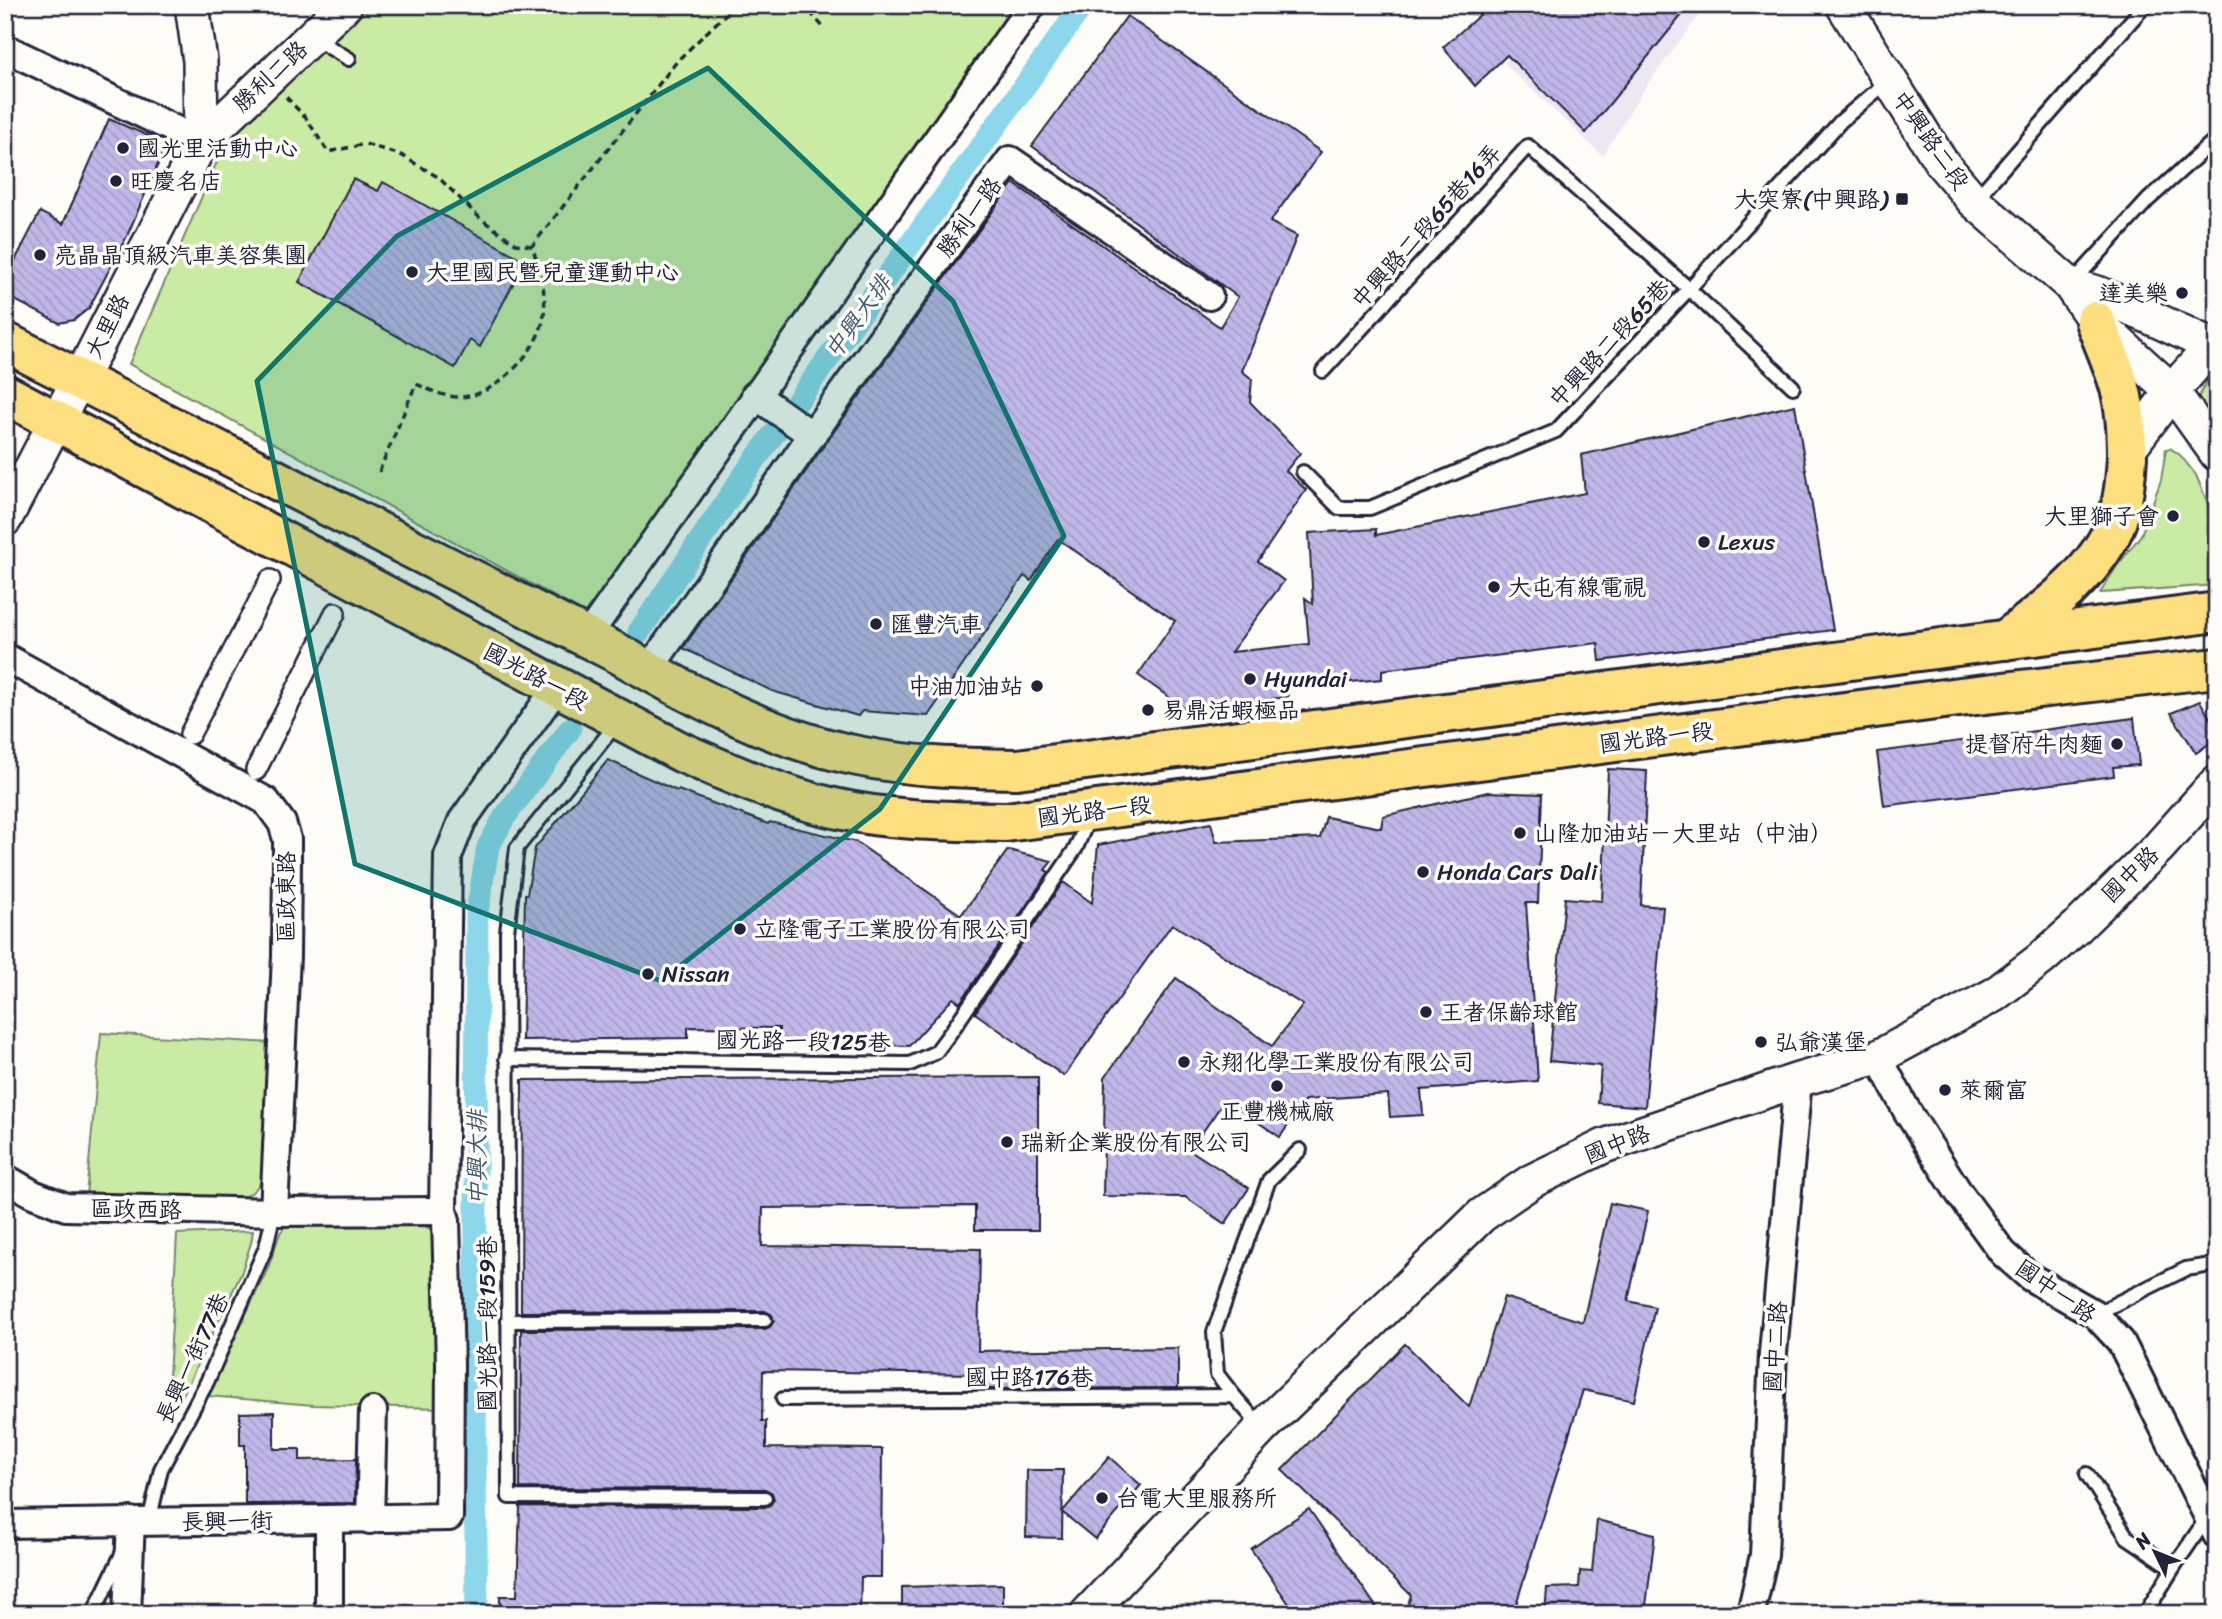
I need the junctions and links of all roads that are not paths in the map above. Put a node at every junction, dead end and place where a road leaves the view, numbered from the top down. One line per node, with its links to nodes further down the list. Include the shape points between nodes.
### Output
1 (191, 5): 11 (street, 大里路, via 200,61)
2 (345, 5): 6 (street, 勝利二路)
3 (1032, 5): 24 (street)
4 (1843, 5): 9 (street, 中興路二段)
5 (2145, 5): 12 (lane)
6 (312, 37): 8 (lane); 11 (street, 勝利二路)
7 (5, 48): 11 (street)
8 (349, 60)
9 (1889, 80): 12 (street, 中興路二段, via 1941,162); 14 (lane, 中興路二段65巷, via 1841,121)
10 (2217, 138): 13 (lane, via 2148,200)
11 (201, 142): 20 (street, 大里路)
12 (1974, 201): 13 (street, 中興路二段)
13 (2070, 285): 16 (street, 中興路二段); 18 (street, 中興路二段, via 2100,294)
14 (1689, 289): 19 (lane, 中興路二段65巷16弄, via 1528,146); 21 (lane); 29 (lane, 中興路二段65巷, via 1556,430 1370,508 1339,508)
15 (1209, 296): 26 (street, 勝利一路, via 1010,160)
16 (2095, 321): 22 (street, 中興路二段); 27 (main road, via 2121,391)
17 (5, 342): 20 (main road)
18 (2214, 347): 22 (street)
19 (1323, 371)
20 (79, 381): 25 (street, 大里路); 34 (main road)
21 (1793, 387)
22 (2172, 391): 27 (street); 28 (street, 中興路二段)
23 (5, 394): 25 (main road, 國光路一段)
24 (755, 396): 26 (street); 34 (street)
25 (56, 421): 30 (street, 大里路); 39 (main road, 國光路一段)
26 (812, 435): 38 (street, 勝利一路)
27 (2127, 451): 35 (main road, via 2117,520 2104,546 2086,571)
28 (2217, 454)
29 (1303, 472)
30 (5, 519)
31 (270, 580): 42 (street)
32 (335, 612): 43 (street)
33 (2217, 612): 35 (main road)
34 (586, 638): 38 (main road)
35 (2005, 640): 38 (main road, via 1017,769 952,768 818,746 751,722)
36 (5, 657): 52 (street, 區政東路, via 267,801 282,823 287,839 286,956)
37 (2200, 670): 40 (street); 45 (main road, 國光路一段, via 1945,699)
38 (648, 671)
39 (557, 687): 41 (main road, 國光路一段); 51 (street, via 462,821 448,856)
40 (2217, 688)
41 (619, 720): 45 (main road, 國光路一段, via 730,774 836,808 939,821 1006,822); 47 (lane, 國光路一段159巷, via 517,848 507,932)
42 (190, 734)
43 (256, 770)
44 (2217, 782): 46 (street, 國中路, via 2158,848 2041,959 1994,995)
45 (1091, 812): 47 (lane, 國光路一段125巷, via 1076,848 953,1029 936,1052 910,1064)
46 (1878, 1057): 48 (street, 國中路); 54 (street, 國中一路, via 1959,1194 2003,1253 2030,1277)
47 (506, 1059): 56 (lane, 國光路一段159巷)
48 (1798, 1080): 60 (street, 國中路, via 1604,1146 1532,1181 1482,1215 1449,1245); 69 (street, 國中二路, via 1773,1353 1764,1555)
49 (1300, 1150): 57 (lane, via 1269,1180 1214,1332 1217,1374)
50 (5, 1178): 52 (street, 區政西路, via 66,1207)
51 (443, 1211): 52 (street, 區政西路); 64 (street, 長興一街, via 450,1364 449,1517)
52 (274, 1212): 67 (lane, 長興一街77巷, via 266,1247)
53 (2217, 1264): 54 (lane, via 2186,1269)
54 (2095, 1314): 66 (street, 國中一路, via 2121,1342)
55 (765, 1320): 56 (lane)
56 (508, 1321): 62 (lane, 國光路一段159巷, via 509,1497)
57 (1234, 1396): 58 (lane, 國中路176巷); 60 (lane)
58 (782, 1399)
59 (373, 1411): 64 (street)
60 (1262, 1428): 73 (street, 國中路)
61 (2087, 1474): 68 (lane, via 2127,1537)
62 (765, 1498)
63 (329, 1520): 64 (street, 長興一街); 67 (street, 長興一街); 72 (street)
64 (370, 1520)
65 (5, 1524): 67 (street, 長興一街)
66 (2212, 1526): 68 (lane)
67 (136, 1528): 70 (lane, 長興一街77巷); 71 (street)
68 (2173, 1567): 74 (lane)
69 (1751, 1613)
70 (93, 1614)
71 (127, 1614)
72 (329, 1614)
73 (1087, 1614)
74 (2145, 1614)

